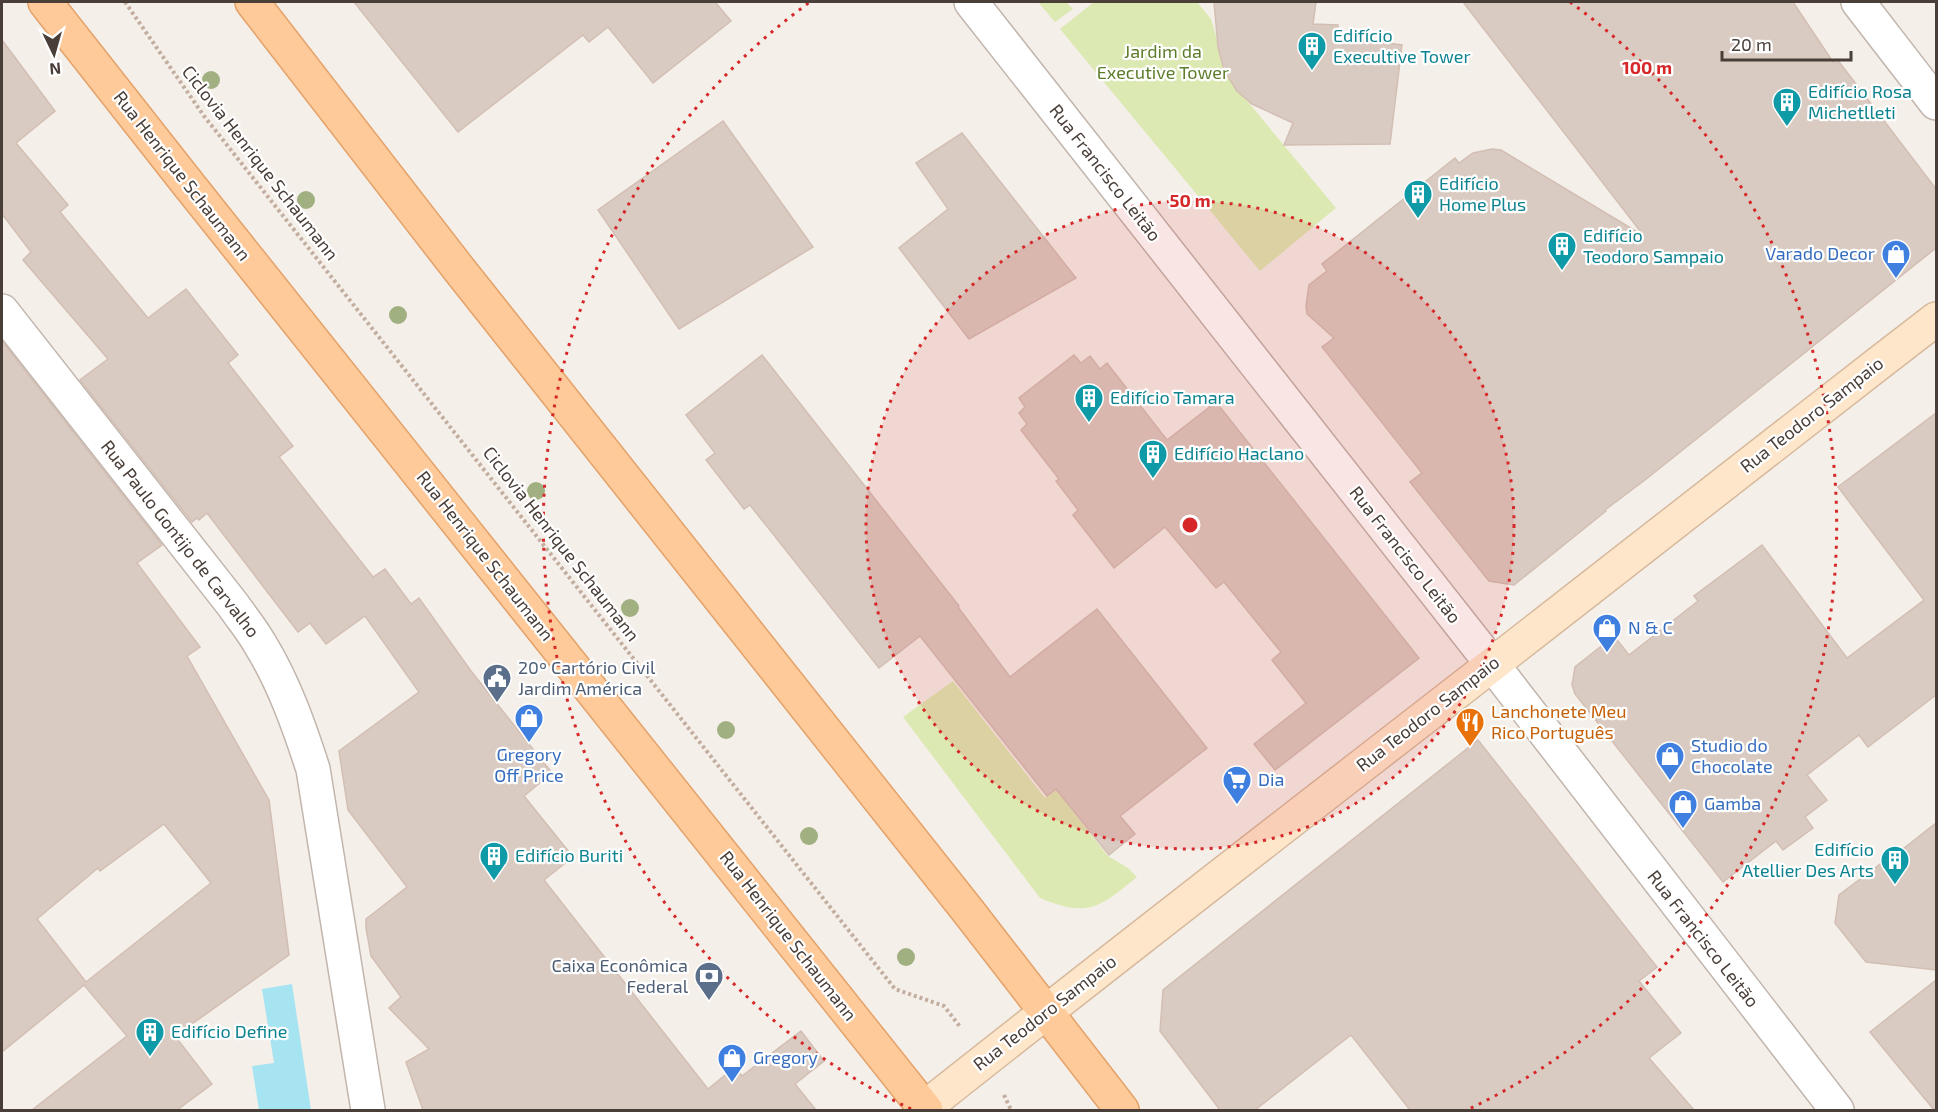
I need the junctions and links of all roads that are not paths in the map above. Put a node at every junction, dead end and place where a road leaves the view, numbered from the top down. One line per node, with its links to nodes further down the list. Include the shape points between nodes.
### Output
1 (45, 2): 11 (main road, Rua Henrique Schaumann)
2 (252, 2): 9 (main road)
3 (971, 2): 8 (street, Rua Francisco Leitão)
4 (1858, 2): 5 (street)
5 (1936, 103)
6 (2, 311): 10 (street, Rua Paulo Gontijo de Carvalho, via 233,605 279,678 313,769)
7 (1936, 319): 8 (main road, Rua Teodoro Sampaio)
8 (1492, 664): 9 (main road, Rua Teodoro Sampaio); 13 (street, Rua Francisco Leitão)
9 (1046, 1011): 11 (main road, Rua Teodoro Sampaio); 12 (main road)
10 (368, 1110)
11 (924, 1110)
12 (1122, 1110)
13 (1837, 1110)

